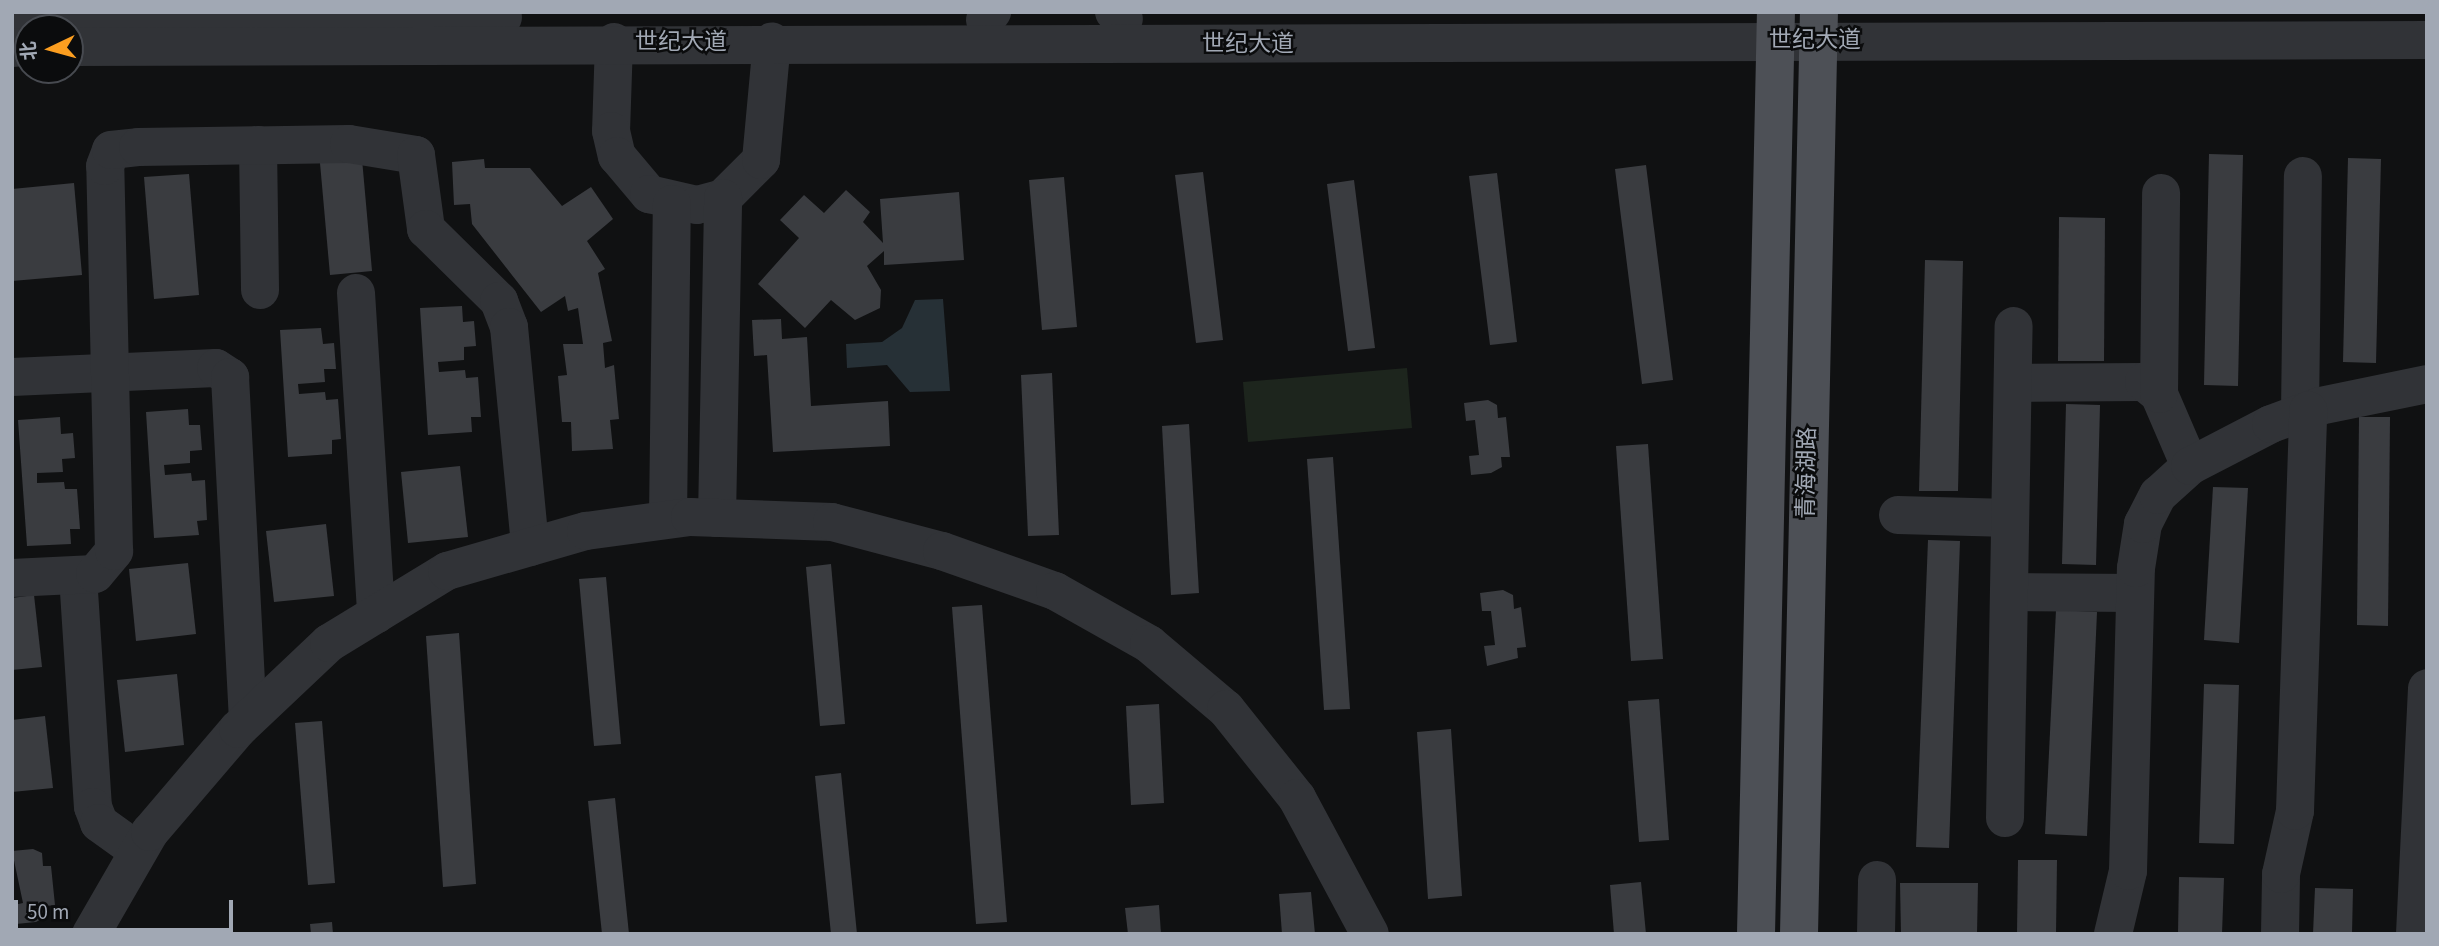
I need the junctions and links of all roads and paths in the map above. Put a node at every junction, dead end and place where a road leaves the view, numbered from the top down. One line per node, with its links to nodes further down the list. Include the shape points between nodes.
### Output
1 (12, 13): 2 (street, 世纪大道)
2 (988, 16): 3 (street, 世纪大道)
3 (1119, 16): 4 (street, 世纪大道)
4 (1776, 19): 5 (street, 世纪大道); 8 (street, 世纪大道); 42 (main road, 青海湖路)
5 (1812, 22): 6 (street, 世纪大道); 43 (main road, 青海湖路)
6 (2427, 40)
7 (614, 42): 8 (street, 世纪大道); 9 (street, 世纪大道); 14 (street, via 611,131 617,156 649,194)
8 (772, 42): 13 (street, via 761,160)
9 (84, 47)
10 (258, 145): 15 (street); 18 (street, via 111,150 105,166); 29 (street, via 349,144 416,155 426,229 499,301 509,327)
11 (2303, 176): 23 (street)
12 (2161, 193): 22 (street)
13 (723, 198): 14 (street); 26 (street)
14 (672, 204): 28 (street)
15 (260, 290)
16 (356, 293): 34 (street)
17 (2014, 326): 20 (street)
18 (106, 373): 19 (street); 30 (street, via 114,551 108,565); 36 (street, via 216,368 230,377)
19 (12, 377)
20 (2013, 383): 22 (street, via 2144,383); 27 (street)
21 (2427, 384): 23 (street)
22 (2160, 394): 24 (street)
23 (2304, 412): 24 (street); 46 (street, via 2295,811 2281,874)
24 (2190, 466): 33 (street, via 2158,495 2143,524)
25 (1898, 515): 27 (street)
26 (717, 518): 28 (street); 41 (street, via 832,522 942,551 1055,591 1149,644 1226,709 1297,798)
27 (2010, 518): 32 (street)
28 (668, 519): 29 (street)
29 (530, 547): 34 (street, via 447,571)
30 (78, 576): 31 (street); 38 (street, via 93,807 99,823)
31 (12, 578)
32 (2009, 592): 33 (street); 37 (street)
33 (2135, 593): 45 (street, via 2128,871)
34 (376, 614): 36 (street, via 329,643)
35 (2427, 688): 47 (street)
36 (248, 719): 38 (street)
37 (2005, 818)
38 (138, 851): 40 (street)
39 (1877, 880): 44 (street)
40 (91, 934)
41 (1370, 934)
42 (1756, 934)
43 (1799, 934)
44 (1876, 934)
45 (2113, 934)
46 (2280, 934)
47 (2415, 934)

